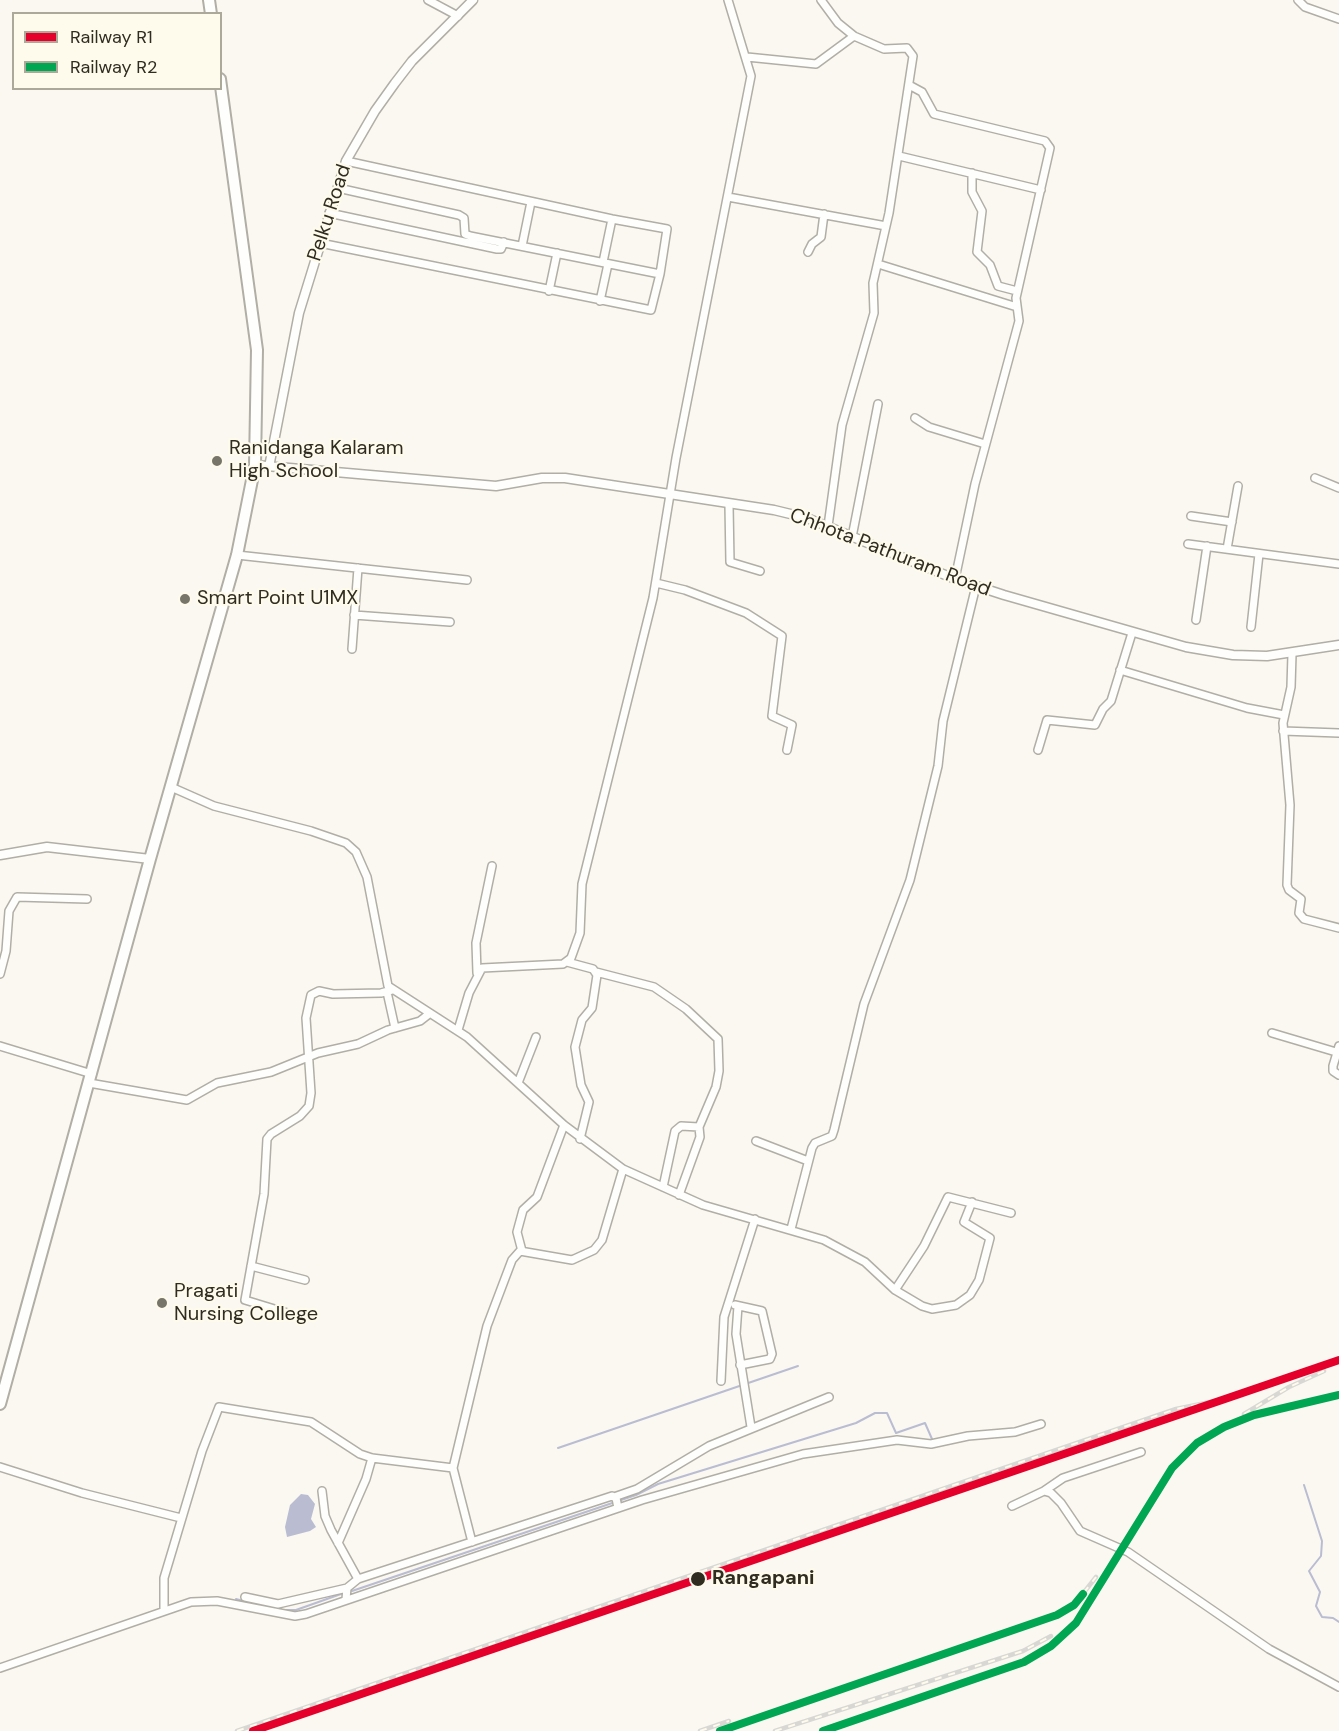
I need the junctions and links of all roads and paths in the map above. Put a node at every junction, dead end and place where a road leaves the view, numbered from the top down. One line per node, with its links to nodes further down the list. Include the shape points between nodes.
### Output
1 (428, 0): 6 (street)
2 (473, 0): 6 (street, Pelku Road)
3 (728, 0): 9 (street)
4 (1298, 0): 7 (street, via 1305,8)
5 (826, 2): 8 (street, via 838,23)
6 (458, 16): 13 (street, Pelku Road, via 395,83)
7 (1339, 19)
8 (854, 36): 9 (street, via 816,64); 10 (street, via 884,49 912,51)
9 (747, 57): 17 (street, via 751,76)
10 (909, 85): 12 (street); 16 (street, via 922,92 934,114 1049,144)
11 (222, 90): 38 (highway, via 257,350)
12 (899, 156): 14 (street); 22 (street)
13 (346, 161): 15 (street, Pelku Road); 18 (street)
14 (972, 173): 16 (street); 32 (street, via 972,192 982,211 976,252 990,265 998,286)
15 (338, 188): 19 (street, Pelku Road); 23 (street, via 459,215 464,218 465,234)
16 (1041, 190): 32 (street)
17 (728, 197): 20 (street); 43 (street)
18 (531, 202): 21 (street); 25 (street)
19 (329, 213): 23 (street, via 497,249); 24 (street, Pelku Road)
20 (824, 214): 22 (street); 26 (street, via 821,237)
21 (612, 219): 28 (street); 30 (street, via 667,229)
22 (886, 226): 29 (street)
23 (504, 242): 25 (street)
24 (320, 243): 31 (street); 39 (street, Pelku Road, via 299,313)
25 (522, 246): 27 (street)
26 (808, 252)
27 (557, 253): 28 (street); 31 (street)
28 (605, 263): 30 (street); 33 (street)
29 (878, 264): 34 (street); 47 (street, via 872,291 874,313 842,425)
30 (660, 273): 33 (street, via 650,311)
31 (549, 291): 33 (street)
32 (1017, 291): 34 (street)
33 (600, 301)
34 (1017, 307): 37 (street, via 1019,321)
35 (878, 404): 48 (street)
36 (915, 418): 37 (street, via 929,427)
37 (986, 444): 57 (street)
38 (255, 465): 39 (street, Chhota Pathuram Road); 53 (highway)
39 (269, 467): 43 (street, Chhota Pathuram Road, via 496,486 565,478)
40 (1315, 478): 42 (street)
41 (1238, 486): 46 (street)
42 (1339, 488)
43 (670, 495): 44 (street, Chhota Pathuram Road); 59 (street)
44 (729, 505): 47 (street, Chhota Pathuram Road, via 790,513); 56 (street, via 730,562)
45 (1191, 516): 46 (street)
46 (1232, 522): 51 (street)
47 (828, 526): 48 (street, Chhota Pathuram Road)
48 (852, 537): 57 (street, Chhota Pathuram Road)
49 (1188, 544): 50 (street)
50 (1207, 546): 51 (street); 62 (street)
51 (1227, 549): 52 (street)
52 (1259, 554): 54 (street); 64 (street)
53 (237, 555): 55 (street); 75 (highway)
54 (1339, 564)
55 (358, 568): 58 (street); 61 (street)
56 (760, 571)
57 (955, 579): 60 (street, Chhota Pathuram Road)
58 (467, 580)
59 (656, 583): 73 (street, via 746,613 782,636 771,712 775,719 792,725); 81 (street, via 582,884 580,933)
60 (976, 586): 65 (street, Chhota Pathuram Road); 101 (street, via 945,710 938,766 908,889 864,1004 834,1130 828,1139 815,1143)
61 (354, 615): 63 (street); 67 (street)
62 (1196, 621)
63 (450, 622)
64 (1251, 627)
65 (1132, 633): 68 (street, Chhota Pathuram Road, via 1211,652); 69 (street)
66 (1339, 645): 68 (street, Chhota Pathuram Road)
67 (352, 649)
68 (1292, 654): 70 (street, via 1291,687)
69 (1120, 670): 70 (street, via 1247,708); 74 (street, via 1111,700 1095,725 1047,720)
70 (1284, 715): 71 (street)
71 (1283, 731): 72 (street); 80 (street, via 1290,805 1287,885 1301,900 1299,913 1304,919)
72 (1339, 733)
73 (787, 750)
74 (1038, 750)
75 (171, 787): 77 (highway); 85 (street, via 214,806 346,843 356,852 367,876)
76 (0, 855): 77 (street, via 47,847)
77 (150, 859): 95 (highway)
78 (492, 866): 83 (street, via 476,943)
79 (87, 898): 84 (street, via 17,897 9,911)
80 (1339, 928)
81 (567, 962): 82 (street); 83 (street, via 489,966)
82 (596, 972): 98 (street, via 654,987 717,1037 718,1078); 99 (street, via 592,1008 582,1020 575,1047 581,1085 589,1102)
83 (477, 973): 88 (street)
84 (0, 974)
85 (390, 991): 86 (street); 87 (street); 93 (street, via 311,995 306,1018)
86 (429, 1014): 87 (street, via 420,1021); 88 (street)
87 (395, 1028): 93 (street, via 358,1044)
88 (458, 1030): 96 (street)
89 (1272, 1034): 92 (street)
90 (536, 1037): 96 (street)
91 (0, 1046): 95 (street)
92 (1338, 1049): 94 (street, via 1333,1071)
93 (306, 1057): 95 (street, via 271,1072 217,1083 187,1100); 110 (street, via 309,1106 267,1139 266,1176)
94 (1339, 1075)
95 (90, 1078): 118 (highway)
96 (518, 1083): 97 (street)
97 (564, 1125): 99 (street); 109 (street, via 537,1197 524,1210 517,1232)
98 (699, 1127): 103 (street, via 681,1126 675,1131); 104 (street, via 700,1137)
99 (580, 1139): 102 (street)
100 (756, 1141): 101 (street)
101 (808, 1161): 108 (street)
102 (623, 1169): 103 (street); 109 (street, via 602,1240 594,1250 572,1260)
103 (663, 1187): 104 (street)
104 (679, 1195): 107 (street)
105 (972, 1202): 106 (street); 112 (street, via 948,1197 924,1246); 112 (street, via 964,1222 987,1235 990,1242 979,1280 970,1295 956,1305 932,1308)
106 (1011, 1213)
107 (755, 1219): 108 (street); 113 (street)
108 (791, 1229): 112 (street, via 846,1250)
109 (522, 1251): 124 (street, via 512,1260 491,1315)
110 (251, 1266): 111 (street); 114 (street, via 245,1300)
111 (305, 1280)
112 (895, 1290)
113 (734, 1305): 115 (street); 115 (street, via 762,1311 772,1354 770,1359); 116 (street, via 725,1312)
114 (294, 1315)
115 (740, 1365): 120 (street)
116 (721, 1381)
117 (829, 1397): 120 (street)
118 (0, 1404)
119 (1041, 1424): 127 (street, via 1015,1432 931,1444 897,1440 803,1454)
120 (751, 1427): 127 (street, via 698,1452)
121 (1141, 1452): 126 (street, via 1063,1478)
122 (372, 1458): 124 (street); 129 (street, via 311,1422 219,1407); 131 (street)
123 (0, 1467): 129 (street)
124 (453, 1468): 130 (street)
125 (322, 1491): 131 (street, via 325,1516)
126 (1044, 1491): 128 (street); 138 (street, via 1061,1503 1080,1531 1128,1552 1269,1649)
127 (616, 1501): 130 (street); 135 (street)
128 (1012, 1506)
129 (181, 1518): 136 (street, via 164,1578)
130 (472, 1542): 132 (street)
131 (338, 1543): 132 (street)
132 (358, 1579): 133 (street)
133 (347, 1588): 134 (street, via 278,1604); 135 (street)
134 (245, 1597)
135 (346, 1599): 136 (street, via 295,1616 202,1600)
136 (164, 1609): 137 (street)
137 (0, 1668)
138 (1339, 1687)

